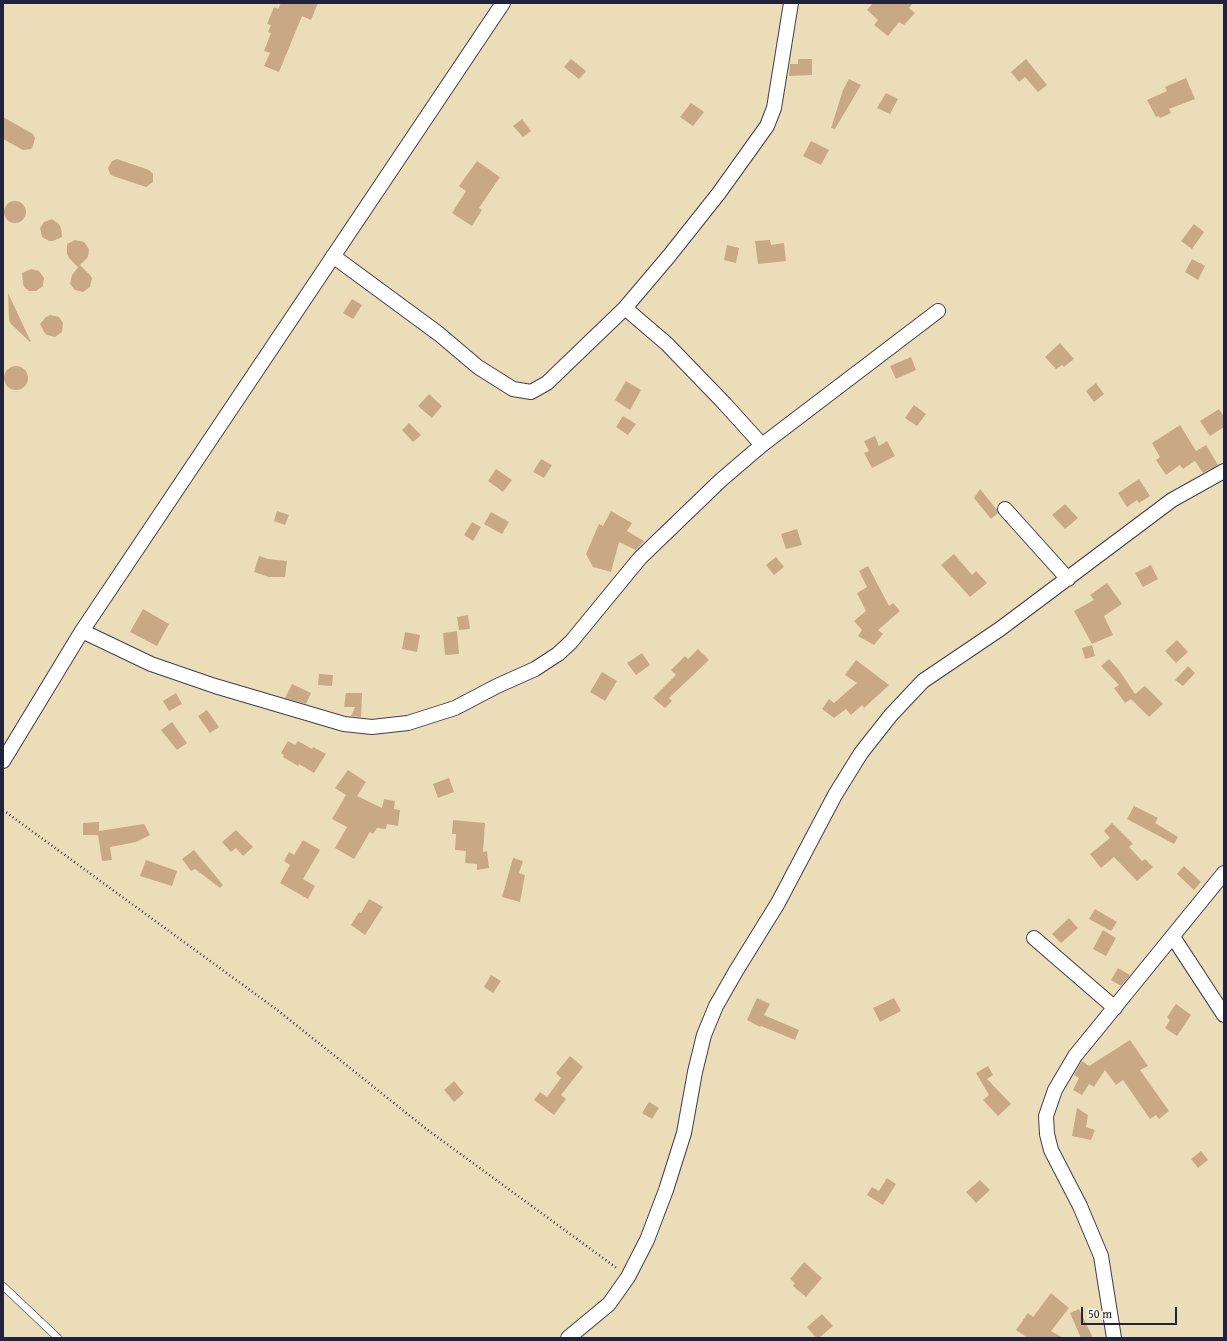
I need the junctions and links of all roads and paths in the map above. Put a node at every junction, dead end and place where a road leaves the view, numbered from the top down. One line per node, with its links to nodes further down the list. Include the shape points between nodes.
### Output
1 (503, 3): 3 (street)
2 (791, 3): 4 (street, via 775,102 767,126 715,199)
3 (333, 256): 4 (street, via 439,334 478,367 513,389 531,392 546,383); 10 (street)
4 (625, 308): 6 (street, via 667,344)
5 (938, 311): 6 (street)
6 (762, 445): 10 (street, via 720,480 640,558 571,642 558,654 535,669 455,708 408,723 372,727 337,722 151,664)
7 (1224, 471): 9 (street, via 1172,500)
8 (1005, 509): 9 (street)
9 (1068, 578): 18 (street, via 1000,629 923,681 891,715 861,753 835,795 778,903 716,1006 704,1035 684,1133 666,1190 647,1240)
10 (82, 631): 11 (street)
11 (3, 761)
12 (3, 810): 18 (path, via 276,1009 429,1131)
13 (1224, 873): 14 (street)
14 (1173, 937): 16 (street); 17 (street)
15 (1034, 938): 16 (street)
16 (1115, 1008): 22 (street, via 1075,1056 1055,1090 1046,1116 1051,1150 1080,1206 1101,1256)
17 (1224, 1015)
18 (628, 1277): 21 (street, via 608,1304)
19 (3, 1286): 20 (lane)
20 (58, 1338)
21 (568, 1338)
22 (1114, 1338)

